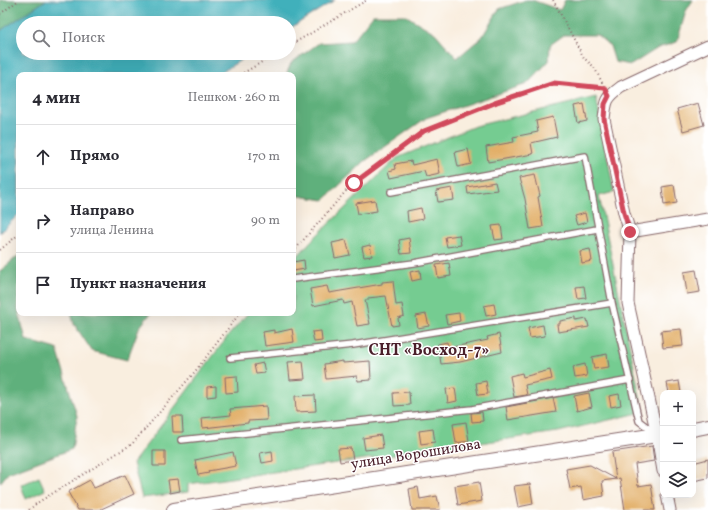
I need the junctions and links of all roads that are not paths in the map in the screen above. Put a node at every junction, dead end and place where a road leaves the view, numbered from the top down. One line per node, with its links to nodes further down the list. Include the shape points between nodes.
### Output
1 (708, 46): 5 (street, via 607,92 604,119)
2 (391, 192): 4 (lane, via 585,156)
3 (708, 219): 5 (street)
4 (597, 229): 6 (lane, via 414,263); 7 (lane)
5 (630, 232): 12 (street, via 628,303)
6 (296, 279)
7 (612, 303): 8 (lane, via 353,345); 9 (lane)
8 (230, 358)
9 (630, 380): 12 (lane, via 639,421); 13 (lane, via 472,409)
10 (708, 426): 11 (street)
11 (696, 428)
12 (660, 434): 15 (street, улица Ворошилова)
13 (181, 440)
14 (668, 498): 16 (street)
15 (174, 510)
16 (670, 510)

